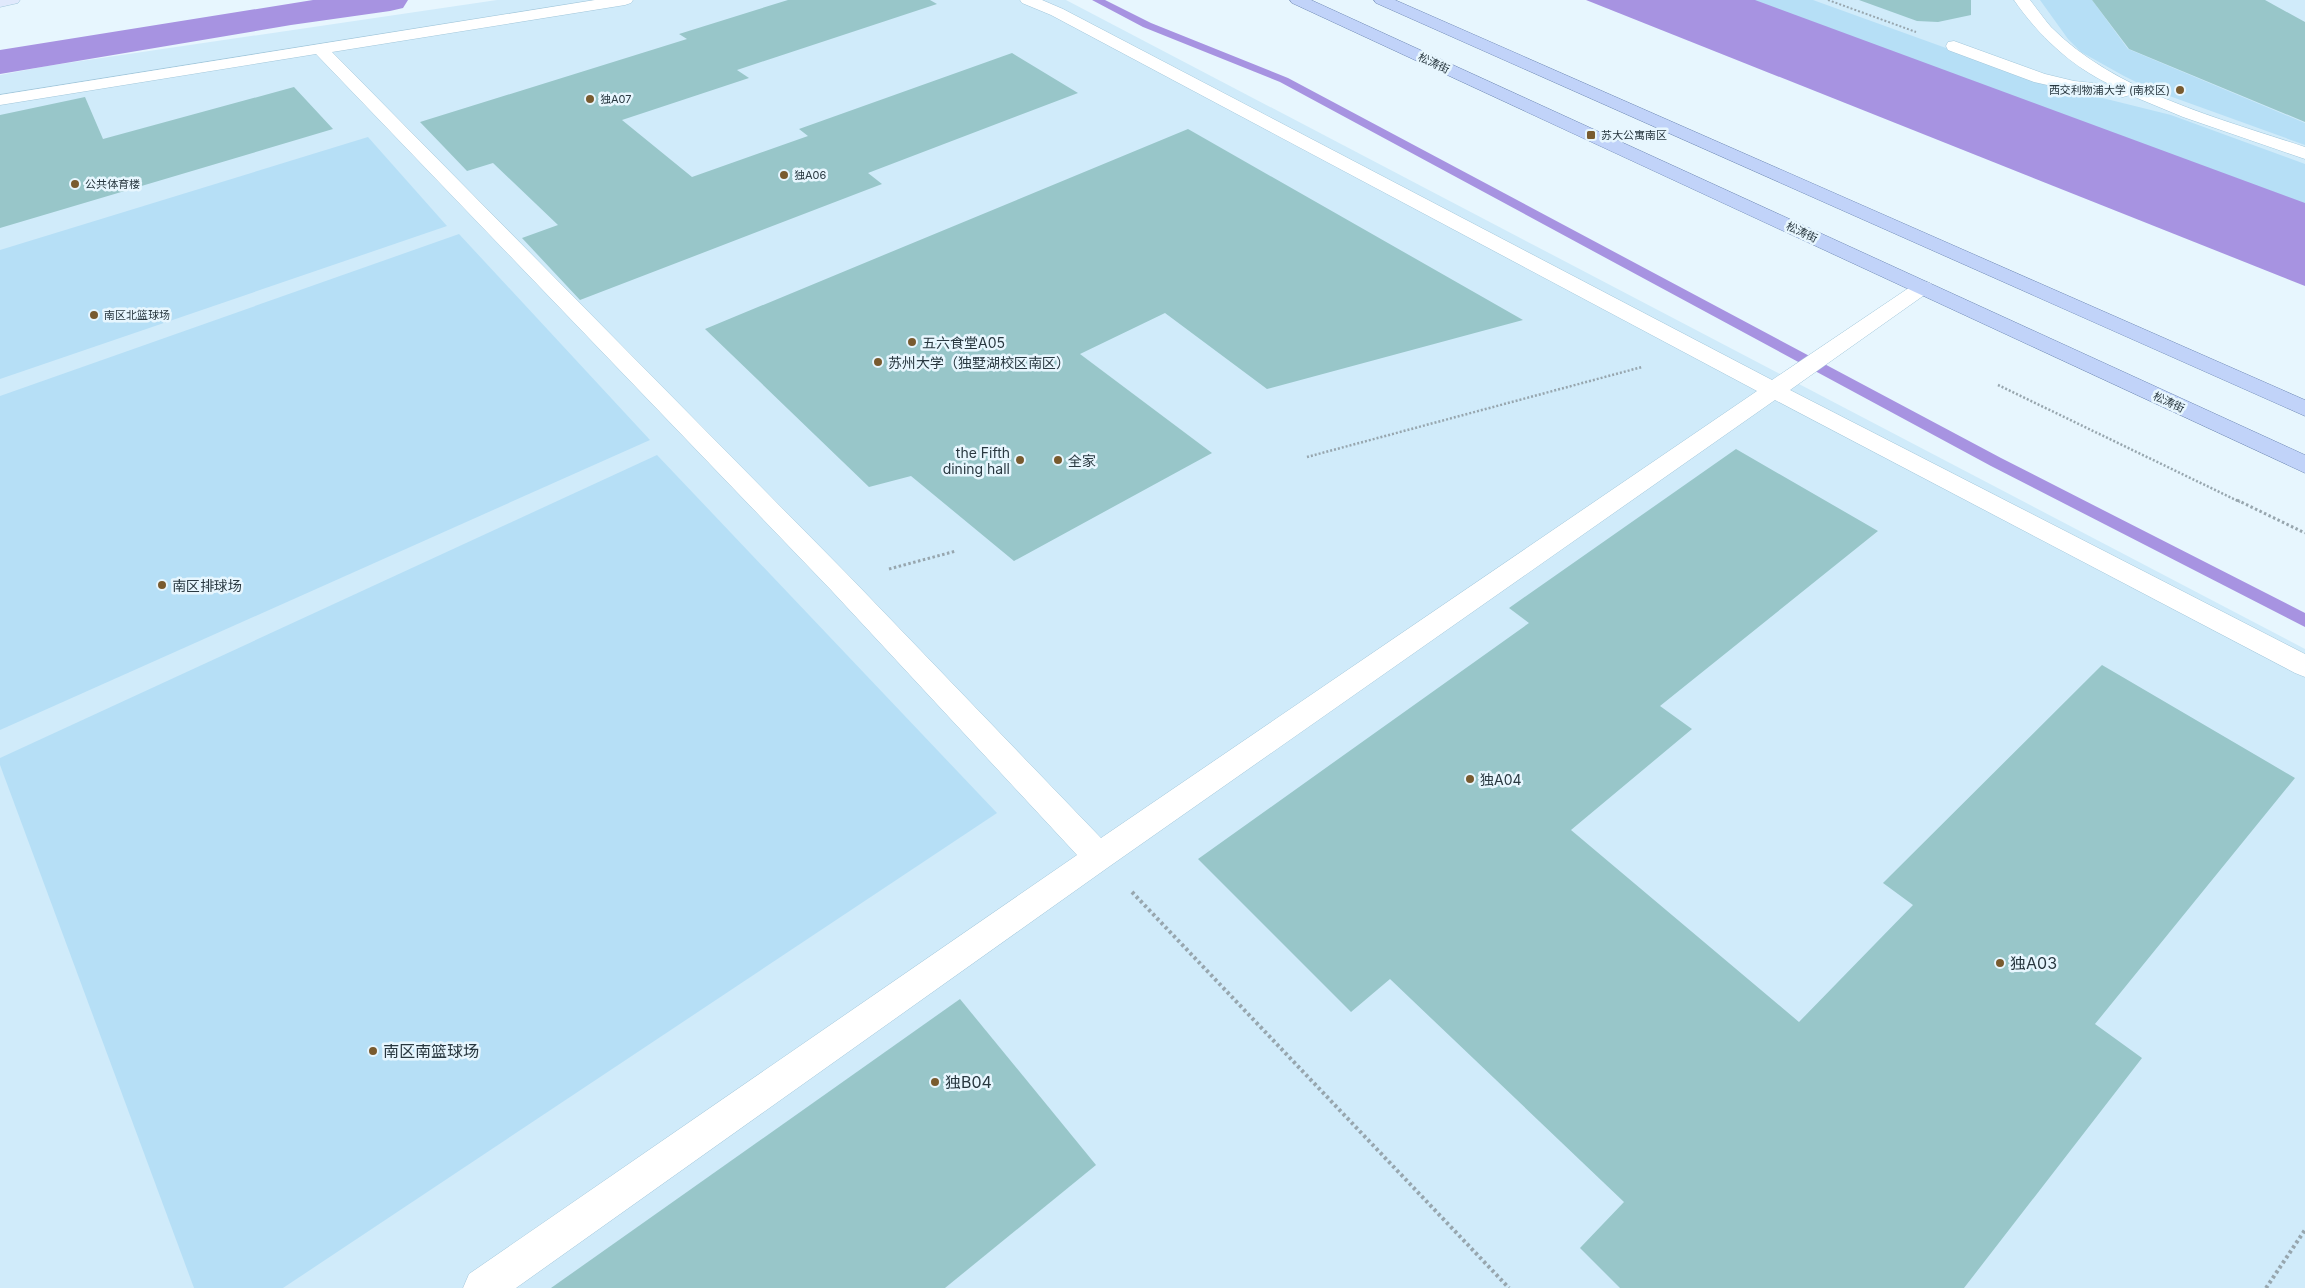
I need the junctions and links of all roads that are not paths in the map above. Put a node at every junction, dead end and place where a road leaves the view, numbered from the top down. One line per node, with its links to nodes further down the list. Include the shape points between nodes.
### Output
1 (12, 0): 7 (main road)
2 (625, 0): 9 (lane)
3 (1028, 0): 14 (lane, via 1066,17)
4 (1298, 0): 13 (main road, 松涛街)
5 (1382, 0): 15 (main road)
6 (2022, 0): 10 (lane, via 2032,18 2080,61)
7 (0, 2)
8 (1954, 46): 10 (lane, via 2040,78)
9 (320, 49): 11 (lane); 18 (lane, via 840,582)
10 (2149, 96): 12 (lane)
11 (0, 100)
12 (2305, 153)
13 (1923, 287): 14 (lane); 16 (main road, 松涛街)
14 (1773, 390): 17 (lane); 18 (lane)
15 (2305, 409)
16 (2305, 465)
17 (2305, 666)
18 (1099, 857): 19 (lane)
19 (484, 1288)

